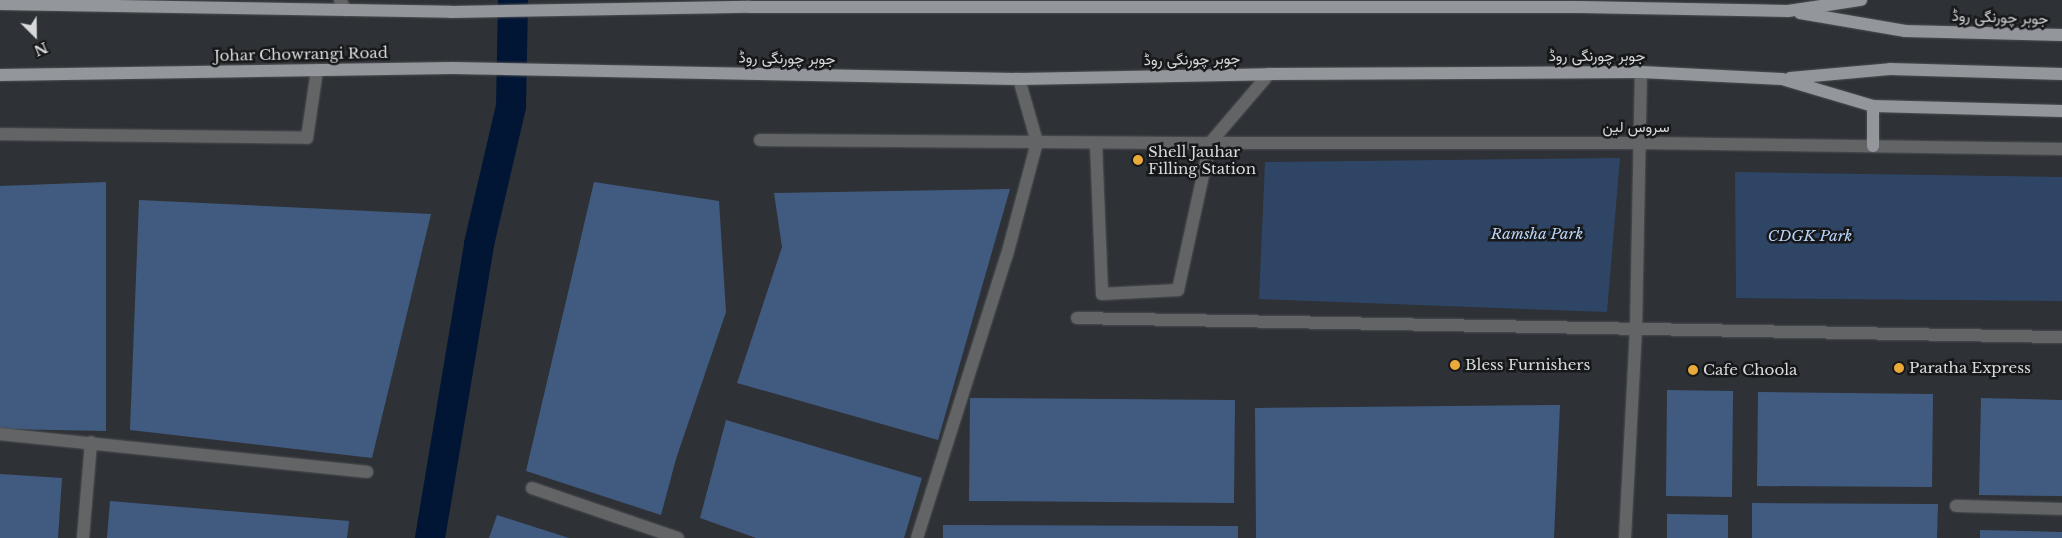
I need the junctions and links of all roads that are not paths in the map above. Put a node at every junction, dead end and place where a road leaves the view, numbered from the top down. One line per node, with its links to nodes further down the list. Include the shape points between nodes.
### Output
1 (1861, 0): 5 (main road, جوہر چورنگی روڈ)
2 (0, 4): 4 (main road)
3 (749, 4): 4 (main road, جوہر چورنگی روڈ, via 452,12); 5 (main road, جوہر چورنگی روڈ, via 1580,7)
4 (343, 5)
5 (1788, 11): 6 (main road, جوہر چورنگی روڈ, via 1905,31)
6 (2062, 35)
7 (317, 70): 8 (main road, Johar Chowrangi Road); 12 (main road, Johar Chowrangi Road); 17 (street, via 307,138)
8 (602, 71): 13 (main road, جوہر چورنگی روڈ)
9 (1641, 72): 10 (main road, جوہر چورنگی روڈ); 14 (main road, جوہر چورنگی روڈ); 21 (street)
10 (1269, 74): 13 (main road, جوہر چورنگی روڈ); 20 (street)
11 (2062, 74): 14 (main road, جوہر چورنگی روڈ, via 1890,69)
12 (0, 75)
13 (1019, 79): 19 (street)
14 (1782, 79): 15 (main road, جوہر چورنگی روڈ)
15 (1873, 106): 16 (main road, جوہر چورنگی روڈ); 23 (main road)
16 (2062, 111)
17 (0, 134)
18 (760, 140): 19 (street, سروس لین)
19 (1037, 142): 22 (street, سروس لین); 36 (street, via 1004,264)
20 (1210, 142): 21 (street, سروس لین); 22 (street, سروس لین); 22 (street, via 1178,290 1102,294)
21 (1640, 142): 23 (street, سروس لین); 26 (street)
22 (1096, 143)
23 (1873, 146): 24 (street, سروس لین)
24 (2062, 149)
25 (1077, 318): 26 (street)
26 (1636, 329): 27 (street); 37 (street)
27 (2062, 338)
28 (0, 434): 29 (street)
29 (91, 442): 30 (street); 34 (street)
30 (366, 472)
31 (532, 488): 35 (street)
32 (1956, 506): 33 (street)
33 (2062, 509)
34 (83, 538)
35 (678, 538)
36 (918, 538)
37 (1624, 538)

